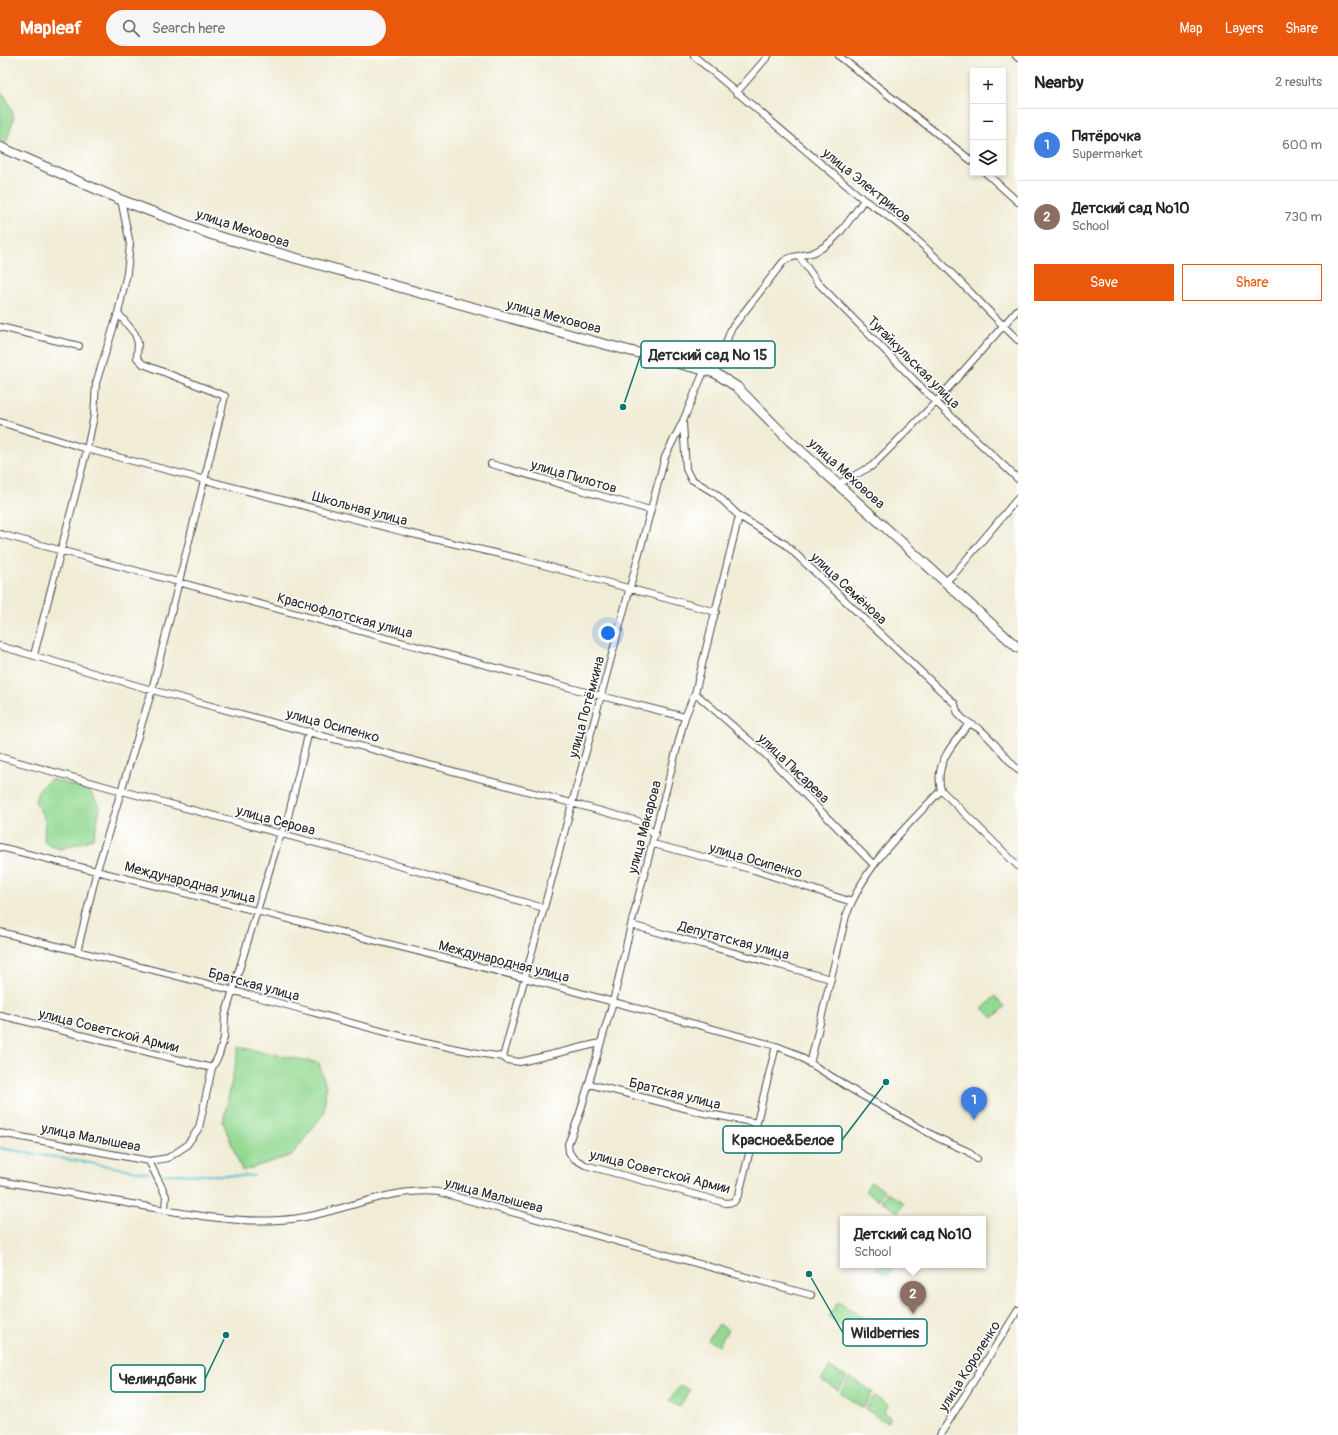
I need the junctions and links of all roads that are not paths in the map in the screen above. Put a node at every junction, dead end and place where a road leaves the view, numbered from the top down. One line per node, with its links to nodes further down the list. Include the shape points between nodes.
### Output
1 (694, 56): 6 (street, улица Электриков)
2 (768, 56): 6 (street)
3 (838, 56): 8 (street)
4 (1016, 56): 5 (street)
5 (1018, 58)
6 (736, 92): 11 (street, улица Электриков)
7 (0, 147): 10 (street, улица Меховова)
8 (970, 160)
9 (989, 176): 12 (street)
10 (122, 200): 15 (street, via 130,244 127,273); 20 (street, улица Меховова, via 213,236 249,247 600,343)
11 (864, 200): 13 (street, via 833,240); 16 (street, улица Электриков, via 915,239)
12 (1018, 202)
13 (799, 256): 21 (street, via 791,256 782,262 748,305 731,329); 22 (street, Тугайкульская улица, via 817,282)
14 (1018, 309): 16 (street)
15 (118, 313): 25 (street, via 96,383 94,416); 28 (street, via 135,334 138,343 137,358 143,364 226,396)
16 (1002, 326): 18 (street, улица Электриков); 22 (street)
17 (0, 327): 19 (street)
18 (1018, 340)
19 (79, 346)
20 (705, 369): 21 (street, улица Меховова); 24 (street, улица Потёмкина)
21 (715, 373): 29 (street, улица Меховова, via 738,387 790,441)
22 (936, 402): 27 (street, Тугайкульская улица); 29 (street, via 872,466)
23 (0, 422): 25 (street, Школьная улица)
24 (683, 422): 31 (street, улица Потёмкина, via 665,457); 32 (street, улица Семёнова, via 686,469 691,479 716,494)
25 (87, 449): 28 (street, Школьная улица); 34 (street)
26 (491, 464): 31 (street, улица Пилотов)
27 (1018, 479)
28 (205, 480): 35 (street); 37 (street, Школьная улица)
29 (838, 484): 36 (street, улица Меховова)
30 (1018, 498): 36 (street, via 955,574)
31 (650, 510): 37 (street, улица Потёмкина)
32 (739, 516): 38 (street, улица Макарова); 46 (street, улица Семёнова, via 784,544 955,704 957,712)
33 (0, 534): 34 (street, Краснофлотская улица)
34 (63, 550): 35 (street, Краснофлотская улица); 41 (street)
35 (178, 581): 42 (street); 44 (street, Краснофлотская улица)
36 (946, 581): 40 (street, улица Меховова)
37 (630, 588): 38 (street, Школьная улица); 44 (street, улица Потёмкина)
38 (716, 612): 43 (street, улица Макарова)
39 (0, 646): 41 (street, улица Осипенко)
40 (1018, 648)
41 (34, 655): 42 (street, улица Осипенко)
42 (152, 690): 47 (street, улица Осипенко); 51 (street)
43 (695, 693): 45 (street, улица Макарова); 57 (street, улица Писарева, via 765,754)
44 (602, 696): 45 (street, Краснофлотская улица); 52 (street, улица Потёмкина)
45 (685, 717): 54 (street, улица Макарова)
46 (969, 724): 49 (street, улица Семёнова, via 982,731); 50 (street, via 952,744 941,767 938,779)
47 (309, 731): 52 (street, улица Осипенко); 53 (street, via 287,820)
48 (0, 756): 51 (street, улица Серова)
49 (1018, 770)
50 (941, 790): 57 (street); 58 (street)
51 (122, 791): 53 (street, улица Серова); 59 (street)
52 (572, 804): 54 (street, улица Осипенко, via 638,821); 61 (street, улица Потёмкина)
53 (281, 833): 61 (street, улица Серова); 62 (street)
54 (655, 836): 55 (street, улица Макарова)
55 (653, 844): 60 (street, улица Осипенко, via 754,870); 63 (street, улица Макарова)
56 (0, 847): 59 (street, Международная улица)
57 (873, 864): 60 (street)
58 (1018, 866)
59 (97, 870): 62 (street, Международная улица); 65 (street)
60 (852, 902): 67 (street)
61 (544, 908): 66 (street, улица Потёмкина)
62 (258, 912): 66 (street, Международная улица); 68 (street)
63 (630, 925): 67 (street, Депутатская улица); 69 (street, улица Макарова)
64 (0, 932): 65 (street, Братская улица)
65 (77, 952): 68 (street, Братская улица)
66 (525, 978): 69 (street, Международная улица); 73 (street, улица Потёмкина)
67 (831, 979): 74 (street)
68 (233, 990): 73 (street, Братская улица, via 366,1026 478,1053); 75 (street, via 225,1016 224,1038)
69 (613, 1002): 71 (street, улица Макарова); 72 (street, Международная улица)
70 (0, 1015): 75 (street, улица Советской Армии)
71 (600, 1043): 73 (street, Братская улица, via 520,1062 507,1060); 76 (street, улица Макарова)
72 (776, 1046): 74 (street, Международная улица, via 794,1053); 77 (street)
73 (503, 1056)
74 (810, 1064): 80 (street, Международная улица, via 938,1138 967,1151)
75 (212, 1068): 81 (street, via 199,1128 186,1146 168,1158)
76 (589, 1084): 77 (street, Братская улица, via 704,1113); 79 (street, улица Макарова)
77 (757, 1123): 79 (street, улица Советской Армии, via 739,1194 734,1202 726,1203 585,1165 573,1158)
78 (0, 1133): 81 (street, улица Малышева)
79 (568, 1144)
80 (977, 1159)
81 (149, 1160): 83 (street, улица Малышева, via 166,1196)
82 (0, 1181): 83 (street, улица Малышева)
83 (165, 1210): 84 (street, улица Малышева, via 205,1217 278,1220 309,1218 374,1198 404,1192 439,1192)
84 (810, 1295)
85 (1018, 1310): 86 (street, улица Короленко)
86 (940, 1435)

